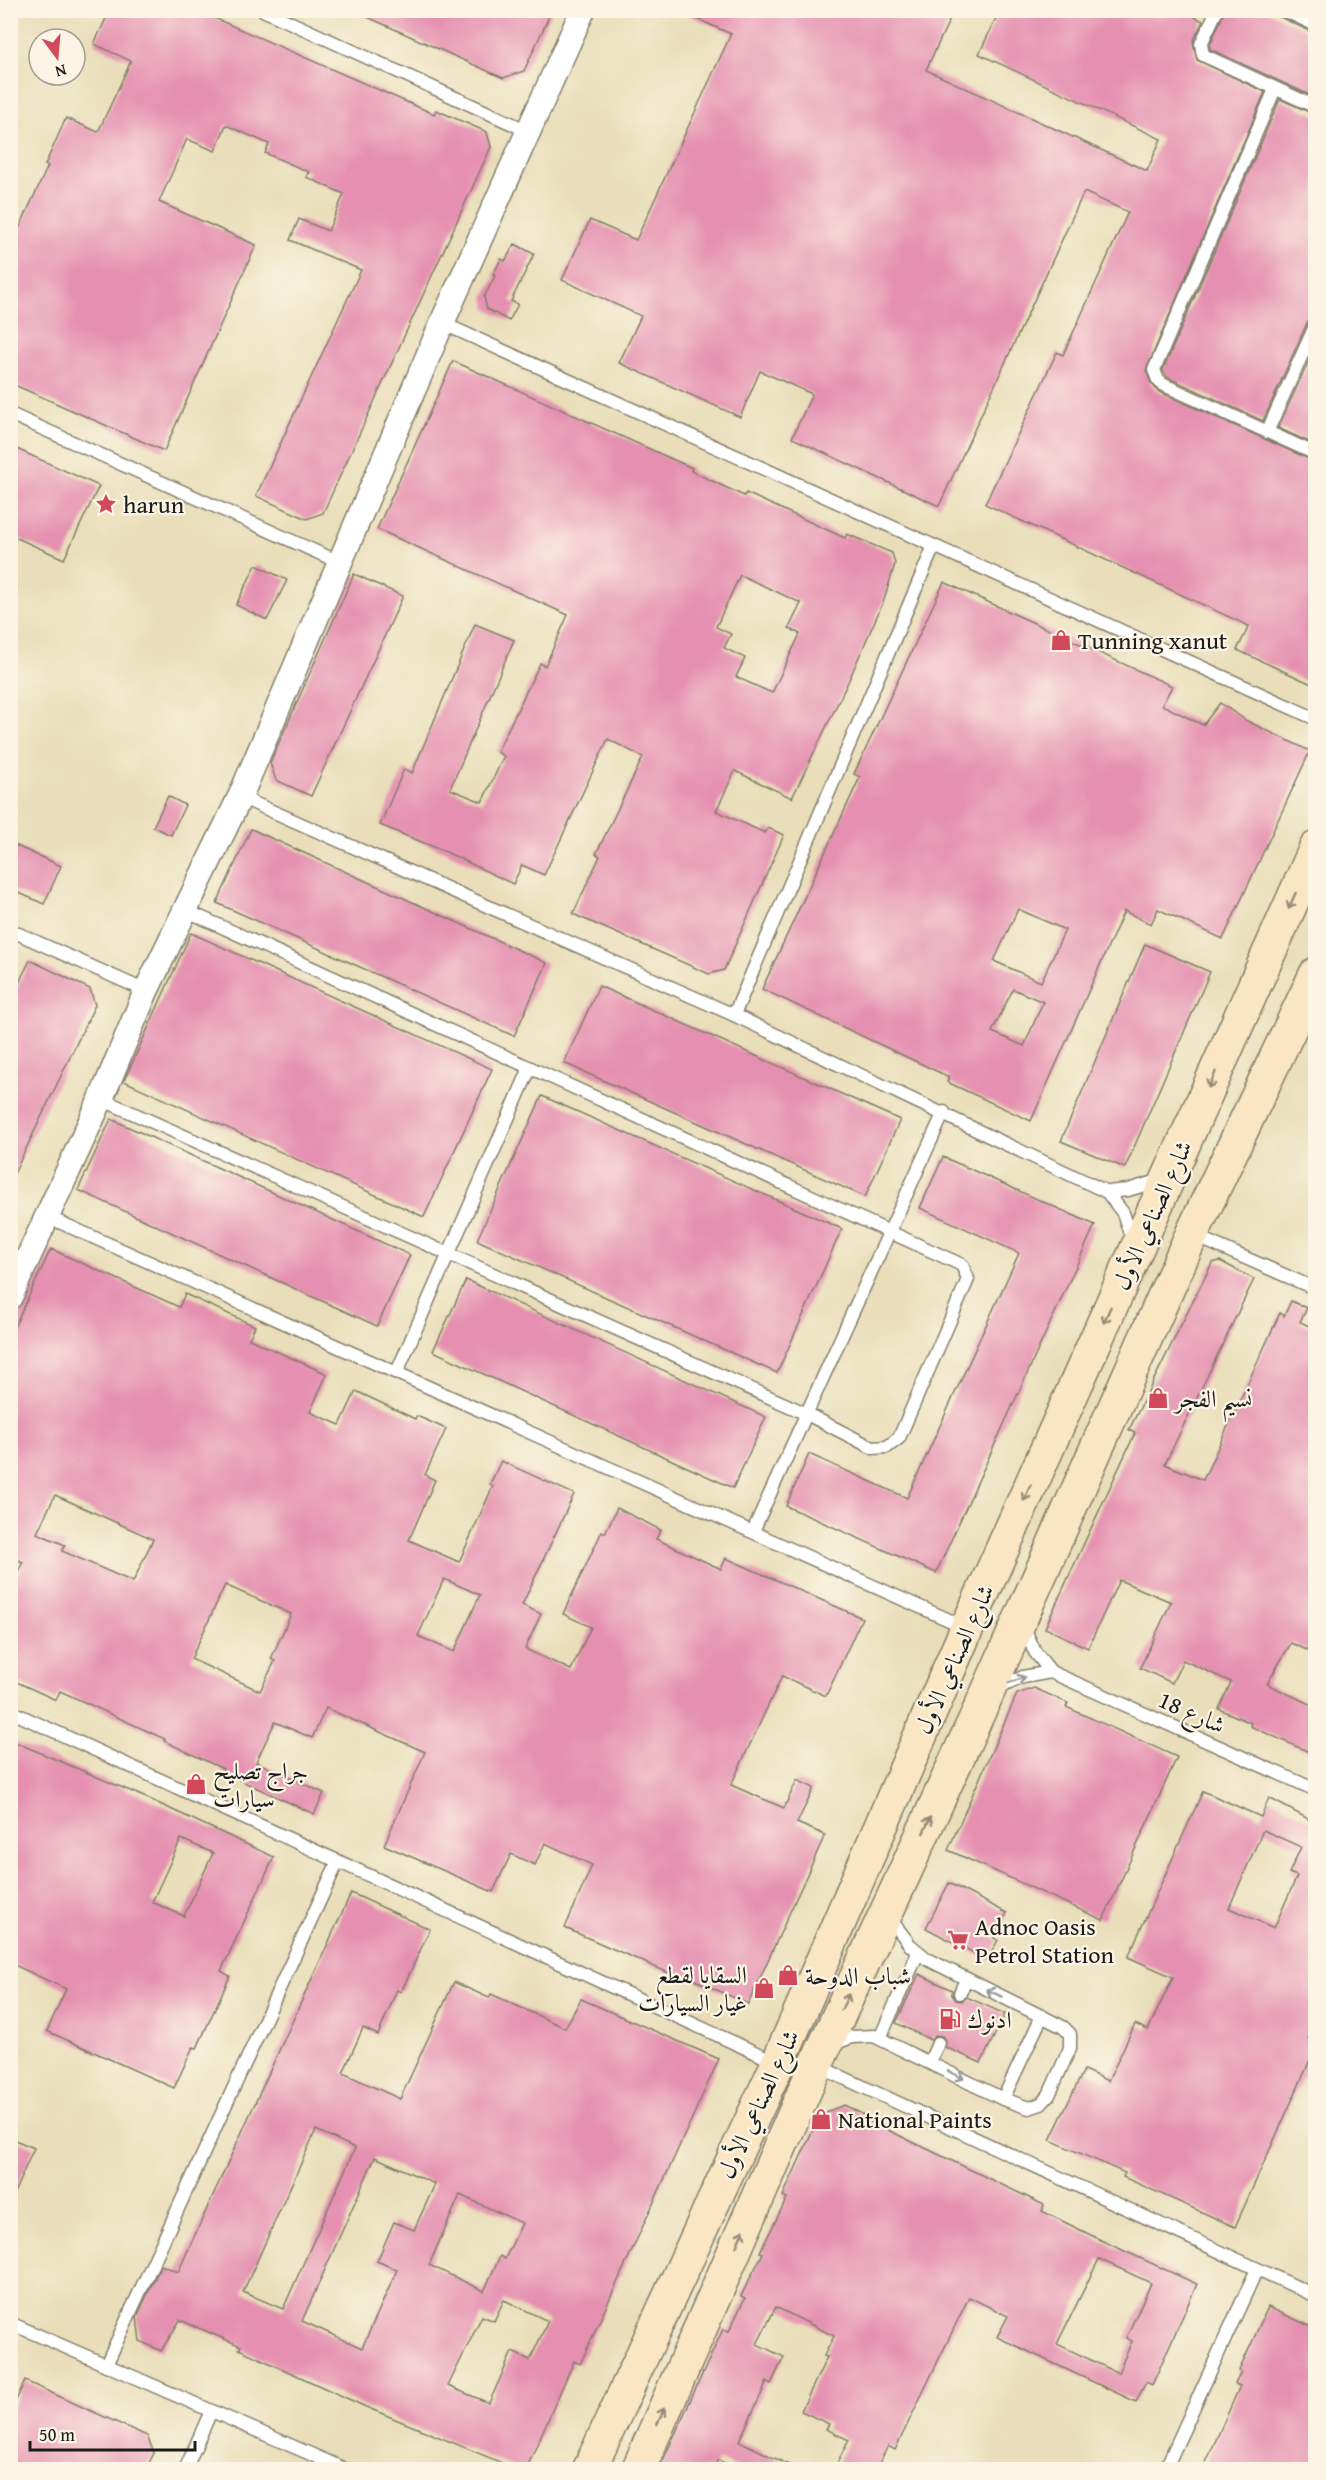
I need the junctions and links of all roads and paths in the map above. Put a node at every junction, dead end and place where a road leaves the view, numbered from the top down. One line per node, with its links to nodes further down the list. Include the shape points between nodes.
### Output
1 (263, 10): 8 (lane)
2 (583, 10): 8 (street)
3 (1217, 10): 6 (lane, via 1200,52)
4 (1284, 10): 5 (lane)
5 (1316, 25)
6 (1275, 89): 7 (lane); 12 (lane, via 1154,370 1162,384)
7 (1316, 107)
8 (528, 131): 9 (street)
9 (442, 323): 14 (lane); 15 (street)
10 (1316, 324): 12 (lane)
11 (10, 414): 15 (lane)
12 (1267, 432): 13 (lane)
13 (1316, 454)
14 (934, 546): 16 (lane); 23 (lane)
15 (341, 563): 17 (street)
16 (1316, 719)
17 (240, 797): 19 (street); 23 (lane)
18 (1316, 848): 27 (main road, شارع الصناعي الأول, one-way to 27)
19 (185, 910): 22 (street); 24 (lane)
20 (10, 930): 22 (lane)
21 (1316, 974): 31 (main road, شارع الصناعي الأول)
22 (146, 992): 25 (street)
23 (734, 1015): 26 (lane)
24 (530, 1068): 30 (lane); 33 (lane)
25 (101, 1100): 29 (street); 33 (lane)
26 (944, 1113): 28 (lane); 30 (lane)
27 (1169, 1177): 28 (lane, via 1128,1190); 32 (main road, شارع الصناعي الأول)
28 (1107, 1191): 32 (lane, via 1126,1220)
29 (48, 1217): 35 (street); 36 (lane)
30 (889, 1232): 37 (lane); 37 (lane, via 962,1265 968,1279 899,1438 887,1447 873,1448)
31 (1192, 1234): 34 (lane); 39 (main road, شارع الصناعي الأول)
32 (1135, 1253): 40 (main road, شارع الصناعي الأول, one-way to 40)
33 (449, 1255): 36 (lane); 37 (lane)
34 (1316, 1289)
35 (10, 1297)
36 (397, 1372): 38 (lane)
37 (807, 1414): 38 (lane)
38 (753, 1531): 40 (lane)
39 (1021, 1618): 41 (lane, شارع 18, via 1032,1647); 42 (main road, شارع الصناعي الأول)
40 (967, 1628): 55 (main road, شارع الصناعي الأول)
41 (1051, 1672): 42 (lane, one-way to 41, via 1023,1677); 44 (lane, شارع 18)
42 (986, 1696): 46 (main road, شارع الصناعي الأول, one-way to 42)
43 (10, 1712): 45 (lane)
44 (1316, 1790)
45 (338, 1861): 55 (lane); 60 (lane)
46 (886, 1914): 47 (lane); 53 (main road, شارع الصناعي الأول, one-way to 46)
47 (918, 1953): 48 (lane); 51 (lane)
48 (966, 1979): 49 (lane); 50 (lane, one-way to 48)
49 (960, 1993)
50 (1042, 2016): 56 (lane); 56 (lane, via 1063,2027 1071,2038 1049,2095 1041,2104 1029,2108)
51 (880, 2038): 53 (lane, via 859,2035); 54 (lane)
52 (938, 2043): 54 (lane)
53 (820, 2057): 57 (lane); 65 (main road, شارع الصناعي الأول, one-way to 53)
54 (930, 2062): 56 (lane, one-way to 56)
55 (778, 2063): 64 (main road, شارع الصناعي الأول)
56 (1003, 2099)
57 (1257, 2269): 58 (lane); 66 (lane)
58 (1316, 2296)
59 (10, 2323): 60 (lane)
60 (106, 2365): 61 (lane)
61 (211, 2411): 62 (lane); 63 (lane)
62 (185, 2469)
63 (346, 2469)
64 (590, 2469)
65 (638, 2469)
66 (1164, 2469)

